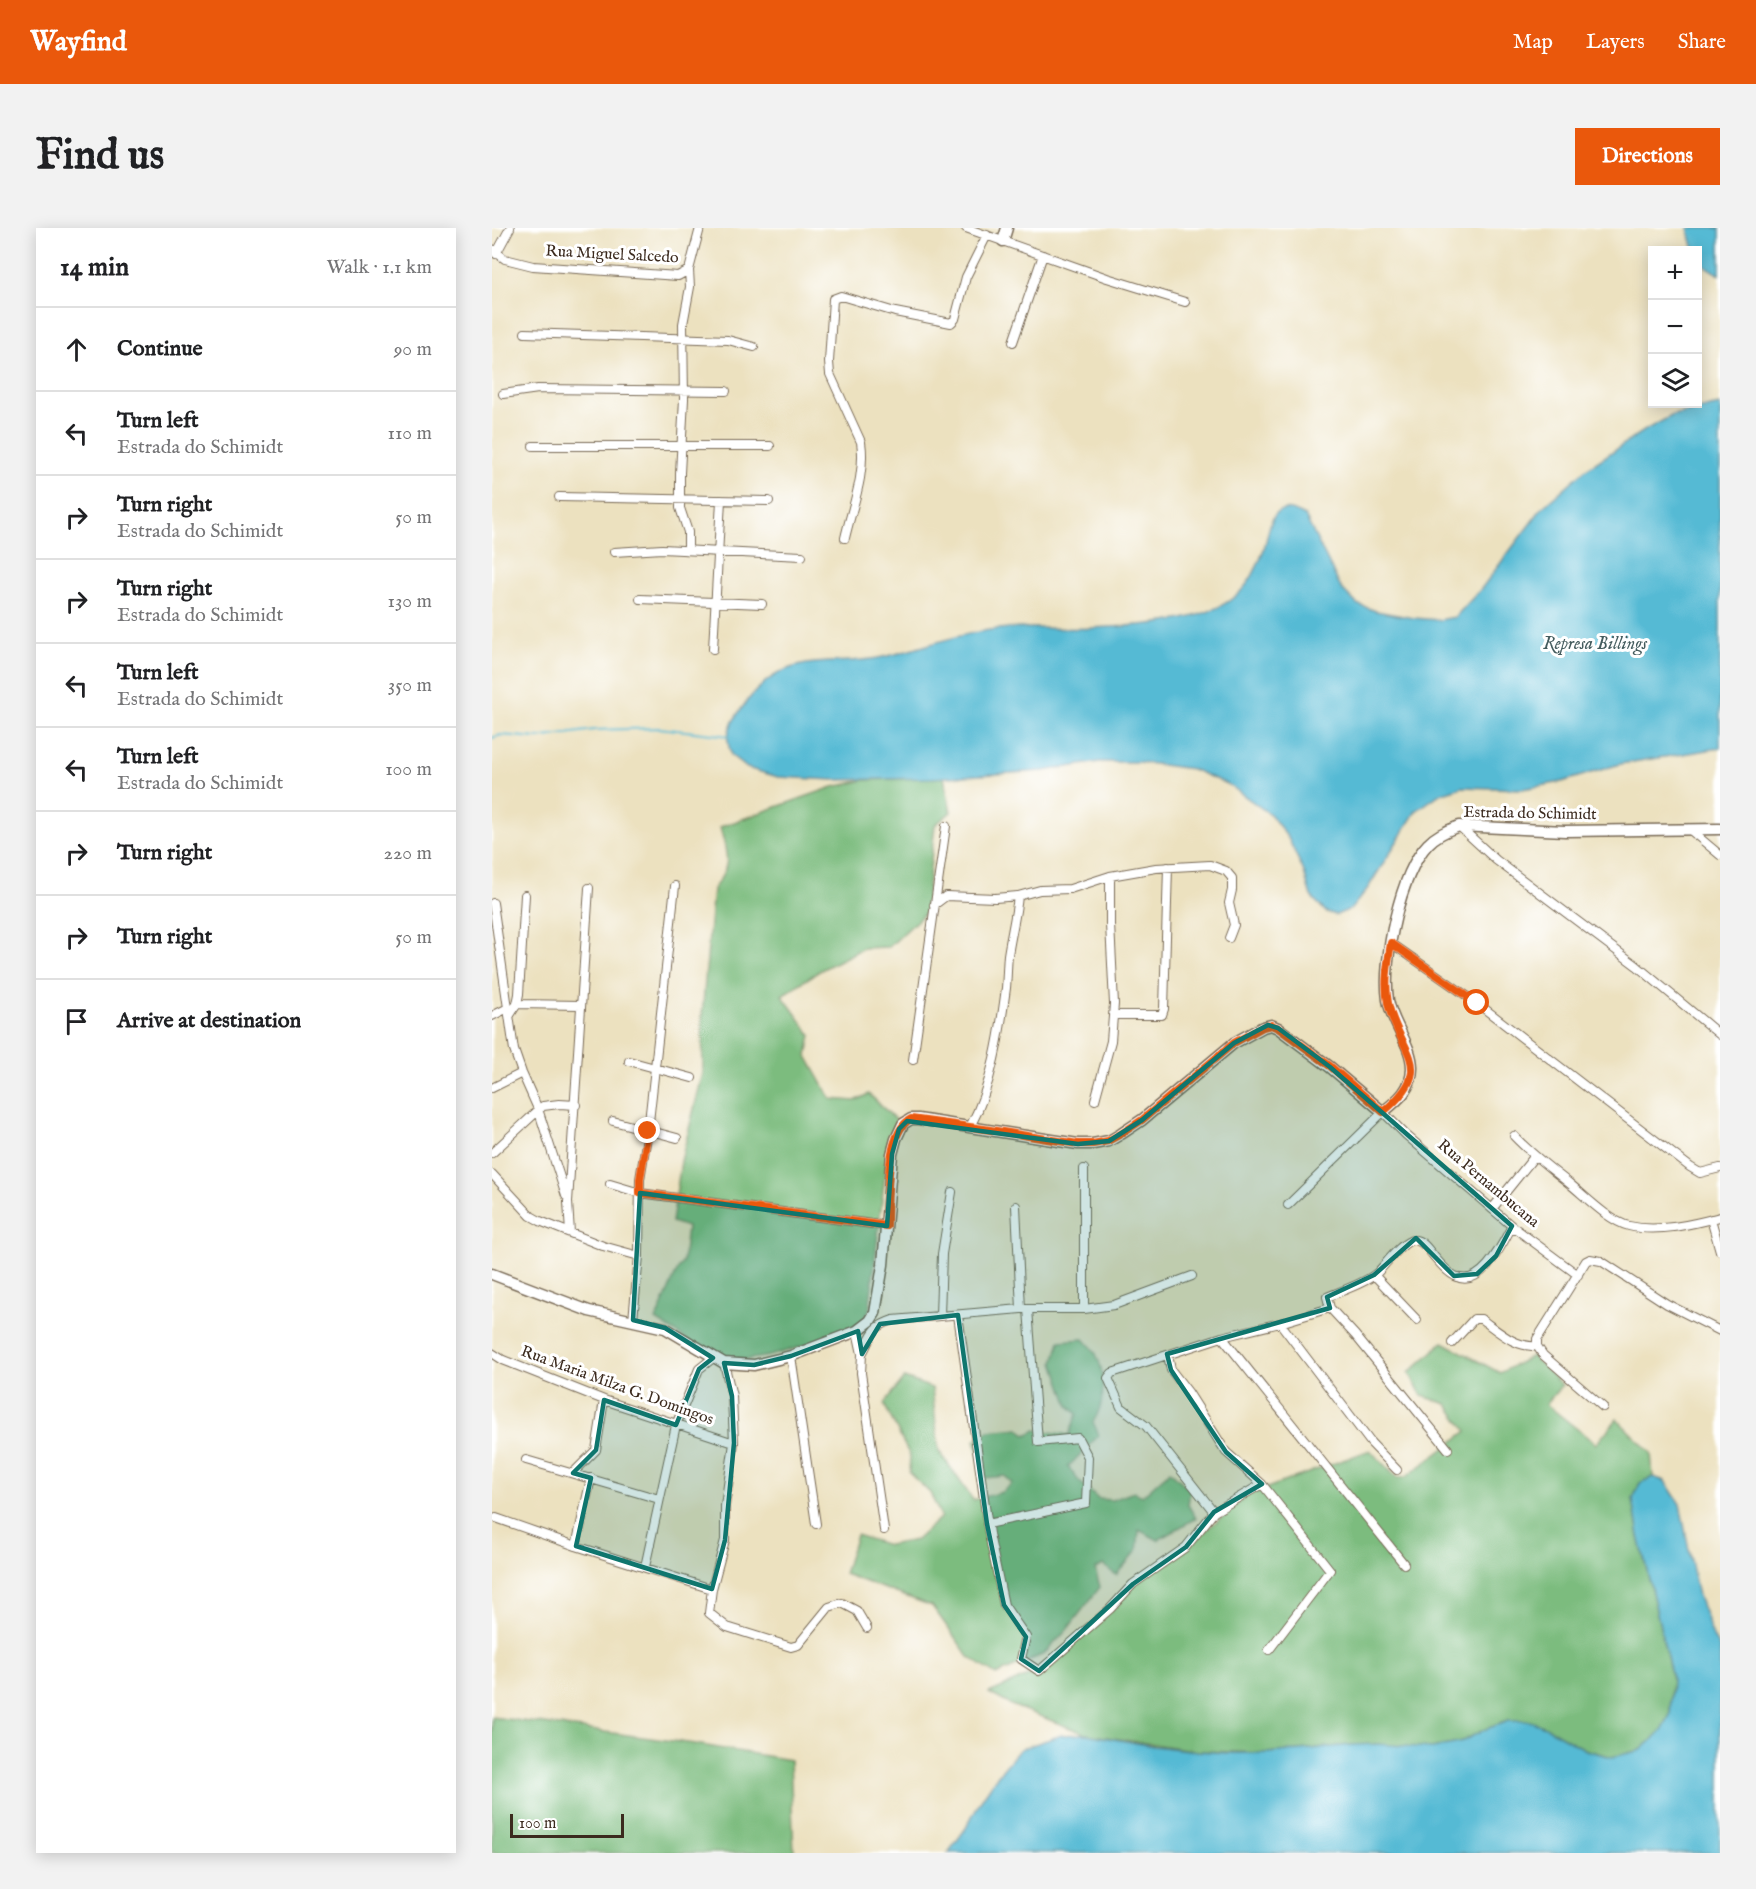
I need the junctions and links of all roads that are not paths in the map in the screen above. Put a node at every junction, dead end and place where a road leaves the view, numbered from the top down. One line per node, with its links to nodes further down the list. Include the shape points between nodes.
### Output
1 (510, 228): 7 (street)
2 (966, 228): 5 (street)
3 (1007, 228): 6 (street)
4 (697, 229): 9 (street, Rua Miguel Salcedo)
5 (987, 235): 6 (street); 25 (street, via 966,277 951,323 841,296 833,299 830,374 862,452 862,470)
6 (1003, 241): 8 (street)
7 (494, 251): 9 (street, Rua Miguel Salcedo, via 533,266 678,276)
8 (1043, 255): 10 (street); 13 (street)
9 (688, 270): 12 (street, via 690,287)
10 (1185, 302)
11 (525, 333): 12 (street)
12 (683, 338): 14 (street, via 728,340); 15 (street)
13 (1013, 342)
14 (754, 347)
15 (684, 391): 16 (street); 17 (street, via 538,389); 19 (street)
16 (726, 391)
17 (503, 394)
18 (533, 446): 19 (street)
19 (681, 446): 20 (street); 22 (street)
20 (770, 446)
21 (559, 497): 22 (street)
22 (680, 500): 23 (street); 26 (street)
23 (721, 500): 24 (street); 28 (street)
24 (768, 501)
25 (845, 538)
26 (688, 550): 27 (street); 28 (street)
27 (614, 552)
28 (718, 552): 29 (street); 31 (street)
29 (802, 556)
30 (640, 599): 31 (street)
31 (715, 603): 32 (street); 33 (street)
32 (762, 604)
33 (713, 649)
34 (946, 826): 46 (street)
35 (1459, 826): 37 (street, Estrada do Schimidt, via 1565,831); 48 (street, Estrada do Schimidt, via 1428,843 1418,856 1398,905); 53 (street, via 1496,860 1637,966)
36 (1720, 829): 37 (street, Estrada do Schimidt)
37 (1689, 830): 38 (street)
38 (1720, 855)
39 (1168, 867): 40 (street); 47 (street, via 1210,865 1226,871 1232,878 1229,903 1234,925); 51 (street, via 1162,1015)
40 (1110, 876): 44 (street, via 1070,889 1040,890); 51 (street)
41 (675, 886): 56 (street)
42 (589, 888): 49 (street)
43 (525, 895): 50 (street)
44 (1018, 896): 46 (street, via 946,896); 65 (street, via 993,1061)
45 (493, 903): 50 (street)
46 (934, 905): 54 (street)
47 (1229, 938)
48 (1391, 943): 63 (street, Estrada do Schimidt, via 1388,1001 1412,1067 1405,1092); 71 (street, via 1477,1003 1690,1167 1700,1173)
49 (580, 1005): 50 (street); 61 (street)
50 (512, 1009): 52 (street); 57 (street, via 514,1050)
51 (1113, 1015): 60 (street, via 1111,1041)
52 (492, 1016)
53 (1720, 1035)
54 (913, 1059)
55 (629, 1060): 56 (street)
56 (655, 1067): 58 (street); 66 (street)
57 (522, 1073): 59 (street); 62 (street)
58 (692, 1078)
59 (492, 1088)
60 (1095, 1100)
61 (576, 1105): 62 (street); 77 (street)
62 (538, 1109): 69 (street); 77 (street)
63 (1383, 1112): 65 (street, via 1330,1066 1271,1025 1234,1043 1142,1120 1108,1141 1078,1144); 78 (street); 80 (street, Rua Pernambucana)
64 (613, 1121): 66 (street)
65 (970, 1127): 82 (street, via 918,1119 903,1124 891,1154)
66 (648, 1131): 68 (street); 76 (street)
67 (1514, 1136): 70 (street)
68 (677, 1138)
69 (492, 1153)
70 (1534, 1157): 80 (street); 81 (street, via 1628,1226 1681,1226)
71 (1720, 1168)
72 (1084, 1169): 93 (street)
73 (492, 1174): 84 (street, via 531,1216)
74 (610, 1184): 76 (street)
75 (952, 1192): 95 (street, via 942,1254)
76 (640, 1193): 82 (street); 86 (street)
77 (568, 1202): 84 (street)
78 (1288, 1205)
79 (1016, 1206): 92 (street)
80 (1492, 1209): 83 (street, Rua Pernambucana)
81 (1715, 1218): 85 (street)
82 (887, 1226): 99 (street, via 875,1313)
83 (1512, 1226): 88 (street, via 1496,1256 1477,1274 1454,1276 1425,1245 1413,1240); 89 (street, Rua Pernambucana)
84 (570, 1233): 86 (street)
85 (1720, 1251)
86 (639, 1256): 96 (street)
87 (492, 1274): 96 (street, via 589,1311)
88 (1374, 1275): 91 (street, via 1327,1297); 97 (street)
89 (1578, 1275): 100 (street, via 1586,1260 1601,1261 1667,1304); 103 (street, via 1549,1318)
90 (1192, 1276): 93 (street, via 1114,1305)
91 (1330, 1308): 98 (street); 114 (street)
92 (1024, 1309): 93 (street); 94 (street); 124 (street, via 1038,1442 1078,1438 1088,1457 1086,1503)
93 (1084, 1309)
94 (958, 1315): 95 (street); 124 (street)
95 (940, 1316): 105 (street, via 880,1324)
96 (633, 1320): 108 (street, via 665,1328)
97 (1418, 1320)
98 (1280, 1323): 101 (street); 116 (street, via 1371,1443)
99 (857, 1331): 105 (street); 106 (street)
100 (1720, 1331)
101 (1222, 1337): 107 (street); 127 (street)
102 (1452, 1343): 103 (street, via 1474,1319 1481,1319 1518,1344)
103 (1537, 1346): 111 (street)
104 (492, 1353): 110 (street, Rua Maria Milza G. Domingos)
105 (862, 1354): 125 (street, via 861,1372)
106 (791, 1356): 109 (street, via 754,1365); 123 (street)
107 (1168, 1356): 119 (street, via 1171,1370 1226,1452); 121 (street, via 1112,1373 1108,1378 1121,1407 1146,1426)
108 (713, 1358): 109 (street); 112 (street, via 699,1369)
109 (724, 1363): 113 (street, via 735,1419)
110 (604, 1400): 112 (street, Rua Maria Milza G. Domingos); 117 (street, via 596,1450)
111 (1603, 1407)
112 (676, 1425): 113 (street, Rua Maria Milza G. Domingos); 120 (street)
113 (734, 1443): 129 (street, via 725,1506 725,1540)
114 (1448, 1449)
115 (526, 1460): 117 (street)
116 (1397, 1470)
117 (573, 1473): 118 (street)
118 (591, 1478): 120 (street); 126 (street)
119 (1262, 1484): 121 (street); 131 (street, via 1330,1570)
120 (659, 1499): 128 (street)
121 (1214, 1512): 124 (street, via 1185,1547 1133,1584 1039,1671 1021,1659 1026,1637 1004,1605)
122 (496, 1518): 126 (street)
123 (816, 1524)
124 (987, 1524)
125 (884, 1530)
126 (576, 1546): 128 (street)
127 (1404, 1564)
128 (645, 1567): 129 (street)
129 (711, 1589): 130 (street, via 709,1613 727,1627 791,1647 798,1645 829,1608 842,1603 857,1611)
130 (867, 1628)
131 (1269, 1650)

